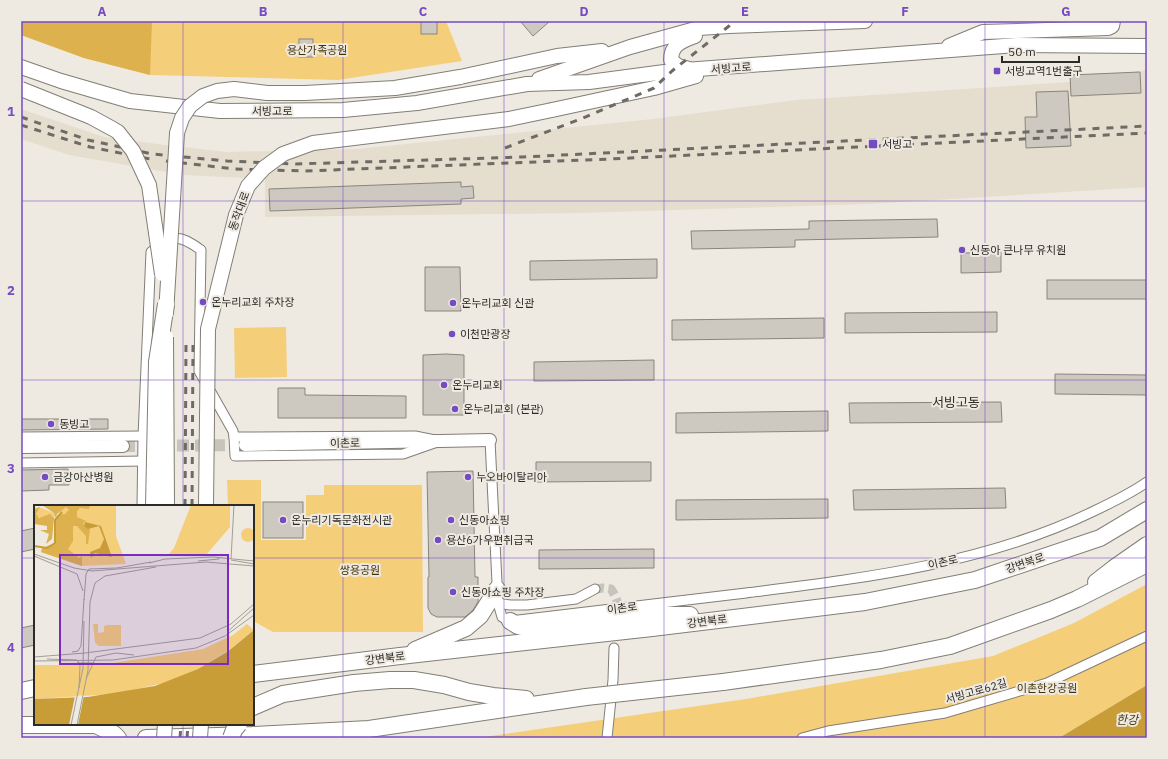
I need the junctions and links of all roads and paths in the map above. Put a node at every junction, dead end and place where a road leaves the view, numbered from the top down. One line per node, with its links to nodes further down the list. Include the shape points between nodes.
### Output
1 (865, 21): 3 (main road, 서빙고로)
2 (1113, 21): 6 (main road, 서빙고로, via 1112,26 1108,28 983,32)
3 (713, 27): 5 (main road, 서빙고로, via 699,28); 9 (main road, via 679,43 672,52 672,60 678,66)
4 (1147, 46): 6 (main road, 서빙고로, via 1018,45)
5 (630, 47): 10 (main road, 서빙고로); 12 (main road, bridge, via 557,56 395,88 305,93 228,89 209,93 195,102 182,118 177,133)
6 (936, 51): 8 (main road, 서빙고로)
7 (21, 66): 10 (main road, 서빙고로, via 61,82 130,101 220,111 343,110 417,103)
8 (723, 68): 9 (main road, 서빙고로); 27 (main road, 동작대로, bridge, via 654,88 509,119 313,143 283,154 268,165 246,190 236,214 208,329)
9 (693, 70): 10 (main road, 서빙고로, via 589,82)
10 (527, 84)
11 (21, 89): 12 (main road, bridge, via 91,117 113,129 133,151 149,185)
12 (166, 304): 25 (highway, bridge, via 157,362); 26 (main road, bridge)
13 (143, 436): 14 (street); 15 (street, via 151,252 163,242 176,237 189,241 201,250 200,371); 21 (street)
14 (21, 437)
15 (234, 437): 17 (street, via 415,436); 17 (street, via 235,456 403,454)
16 (490, 440): 17 (street, 이촌로); 32 (street, 이촌로)
17 (440, 441): 18 (street, 이촌로)
18 (245, 444)
19 (123, 446): 20 (street)
20 (21, 447)
21 (143, 460): 22 (street); 24 (street)
22 (21, 463)
23 (1147, 482): 35 (street, 이촌로, via 1131,494 1067,524 975,555 847,580)
24 (142, 505)
25 (154, 505)
26 (167, 505)
27 (206, 505)
28 (1147, 510): 34 (highway, 강변북로, via 1100,538 975,580 865,602)
29 (1147, 545): 33 (highway)
30 (1147, 564): 33 (highway)
31 (595, 589): 32 (street, via 576,599 527,605 510,605)
32 (497, 596): 35 (street, 이촌로, via 502,617); 38 (highway, via 466,628)
33 (1077, 599): 44 (highway, bridge, via 950,646 881,660 723,682)
34 (750, 616): 35 (highway, via 647,614 531,629); 38 (highway, 강변북로)
35 (510, 621)
36 (1147, 636): 58 (street, 서빙고로62길, via 1048,683 945,713 828,731)
37 (614, 648): 57 (street)
38 (400, 656): 39 (highway, 강변북로)
39 (254, 674)
40 (34, 688): 41 (highway)
41 (21, 691)
42 (34, 697): 43 (highway)
43 (21, 698)
44 (553, 701): 45 (highway, via 493,696 414,680 390,680 283,694); 50 (highway)
45 (254, 708)
46 (21, 725): 51 (highway, via 96,725)
47 (165, 725): 53 (main road, bridge)
48 (201, 725): 54 (main road, bridge)
49 (238, 725): 55 (highway, bridge)
50 (369, 729): 52 (highway); 56 (highway)
51 (118, 738)
52 (146, 738)
53 (164, 738)
54 (200, 738)
55 (231, 738)
56 (312, 738)
57 (607, 738)
58 (802, 738)

